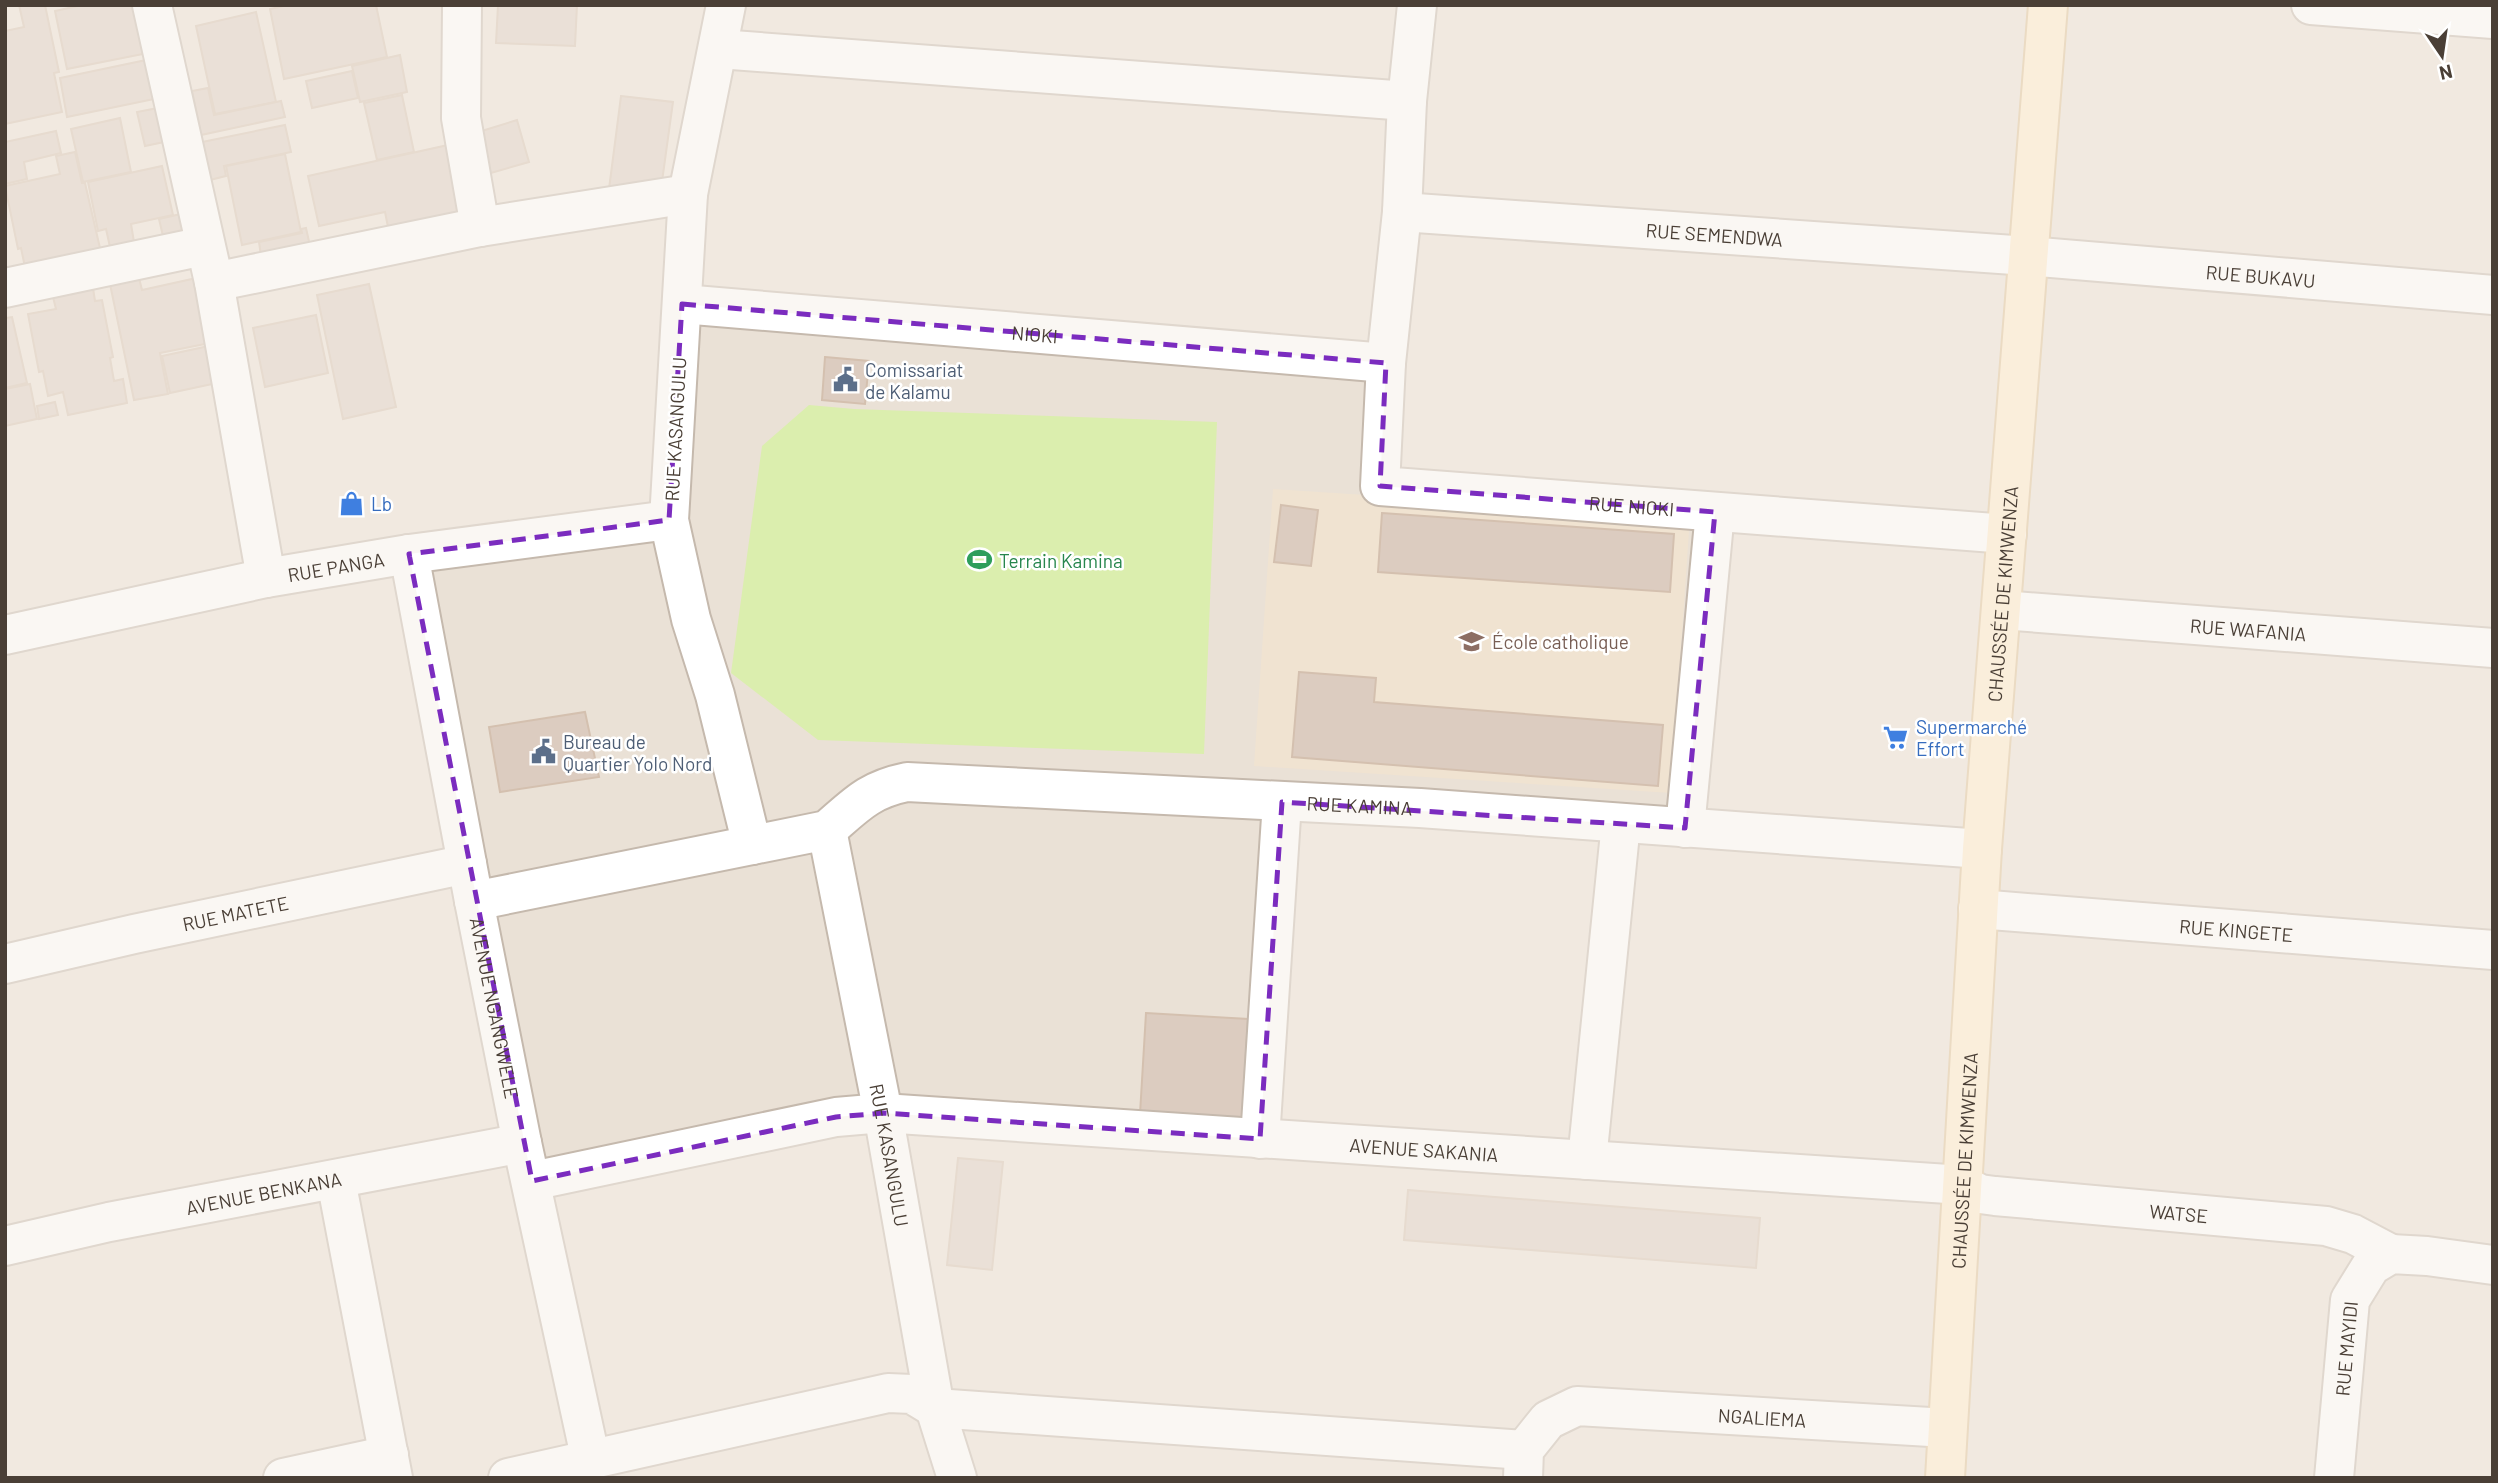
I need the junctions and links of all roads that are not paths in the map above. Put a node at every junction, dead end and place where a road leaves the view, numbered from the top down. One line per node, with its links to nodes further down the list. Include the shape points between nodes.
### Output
1 (152, 5): 13 (street)
2 (462, 5): 12 (street, via 461,118)
3 (726, 5): 8 (street, RUE KASANGULU)
4 (1417, 5): 9 (street)
5 (2048, 5): 14 (street, CHAUSSÉE DE KIMWENZA)
6 (2311, 5): 7 (street)
7 (2493, 19)
8 (719, 49): 9 (street); 10 (street, RUE KASANGULU)
9 (1406, 101): 11 (street)
10 (688, 194): 12 (street); 18 (street, RUE KASANGULU)
11 (1402, 212): 14 (street, RUE SEMENDWA); 19 (street)
12 (480, 227): 15 (street)
13 (204, 246): 15 (street); 16 (street)
14 (2028, 256): 17 (street, RUE BUKAVU); 22 (street, CHAUSSÉE DE KIMWENZA)
15 (214, 282): 24 (street)
16 (5, 288)
17 (2493, 295)
18 (682, 304): 19 (street, NIOKI); 21 (street, RUE KASANGULU)
19 (1386, 363): 20 (street, RUE NIOKI, via 1380,485)
20 (1716, 512): 22 (street, RUE NIOKI); 30 (street)
21 (669, 520): 23 (street, RUE PANGA); 32 (street, RUE KASANGULU)
22 (2007, 534): 25 (street, CHAUSSÉE DE KIMWENZA)
23 (409, 554): 24 (street, RUE PANGA); 34 (street, AVENUE NGANGWELE)
24 (266, 578): 26 (street, RUE PANGA)
25 (2002, 610): 27 (street, RUE WAFANIA); 33 (street, CHAUSSÉE DE KIMWENZA)
26 (5, 635)
27 (2493, 648)
28 (1283, 802): 29 (street, RUE KAMINA); 31 (street, RUE KAMINA, via 907,782 865,797); 40 (street)
29 (1621, 823): 30 (street, RUE KAMINA); 42 (street)
30 (1685, 828): 33 (street, RUE KAMINA)
31 (827, 830): 32 (street, RUE KAMINA); 39 (street, RUE KASANGULU)
32 (752, 845): 35 (street)
33 (1982, 849): 36 (street, CHAUSSÉE DE KIMWENZA)
34 (467, 864): 35 (street, AVENUE NGANGWELE); 38 (street, RUE MATETE)
35 (474, 901): 41 (street, AVENUE NGANGWELE)
36 (1978, 909): 37 (street, RUE KINGETE); 45 (street, CHAUSSÉE DE KIMWENZA)
37 (2493, 950)
38 (5, 964)
39 (883, 1113): 40 (street, AVENUE SAKANIA); 44 (street, AVENUE SAKANIA, via 836,1117); 49 (street, RUE KASANGULU)
40 (1260, 1139): 42 (street, AVENUE SAKANIA)
41 (522, 1143): 43 (street, AVENUE BENKANA); 44 (street, AVENUE NGANGWELE)
42 (1587, 1160): 45 (street, AVENUE SAKANIA)
43 (336, 1180): 46 (street, AVENUE BENKANA); 53 (street)
44 (532, 1181): 51 (street, AVENUE NGANGWELE)
45 (1963, 1185): 47 (street, WATSE, via 1995,1196 2326,1226); 50 (street, CHAUSSÉE DE KIMWENZA)
46 (5, 1246)
47 (2391, 1254): 48 (street); 58 (street, RUE MAYIDI, via 2371,1266 2350,1300)
48 (2493, 1265)
49 (935, 1408): 51 (street, via 912,1394 888,1393); 52 (street); 56 (street, RUE KASANGULU)
50 (1947, 1428): 52 (street, NGALIEMA, via 1577,1406 1548,1420); 57 (street, CHAUSSÉE DE KIMWENZA)
51 (592, 1461): 55 (street)
52 (1524, 1464)
53 (391, 1466): 54 (street)
54 (283, 1478)
55 (508, 1478)
56 (957, 1478)
57 (1945, 1478)
58 (2334, 1478)

